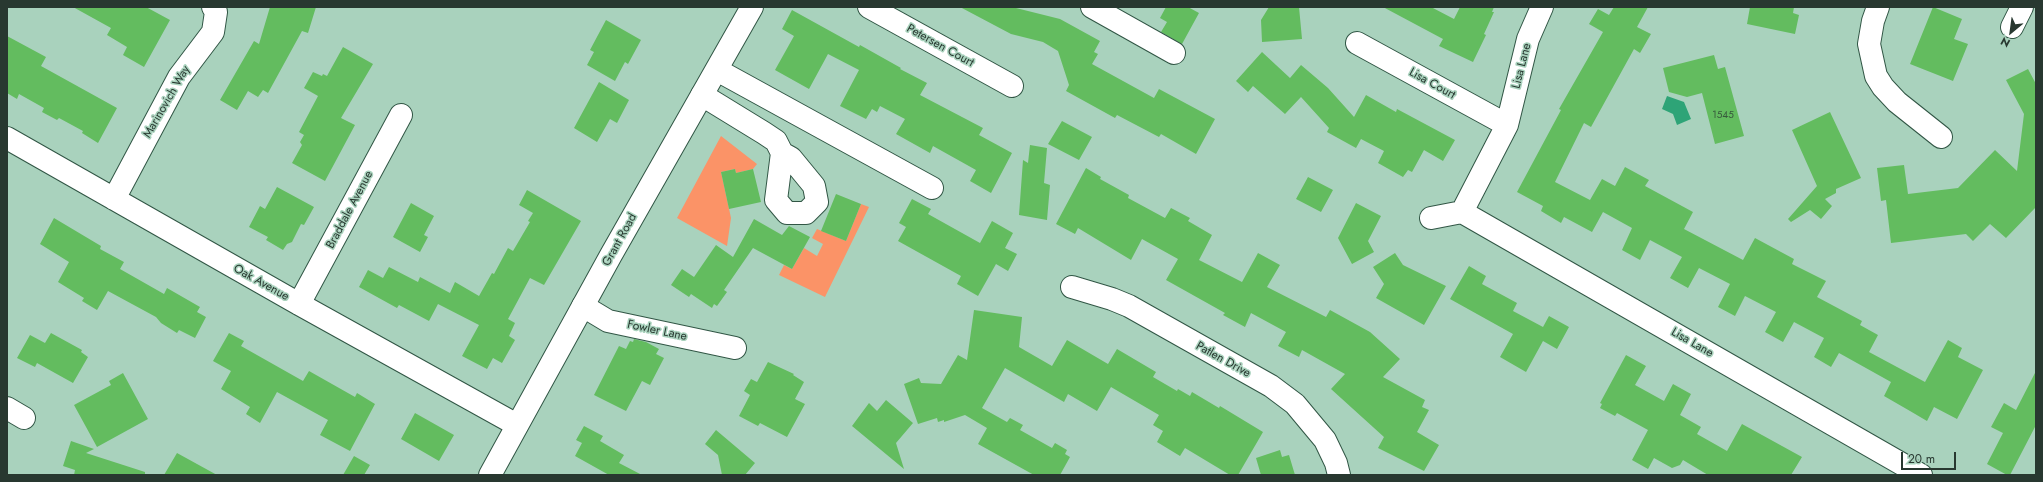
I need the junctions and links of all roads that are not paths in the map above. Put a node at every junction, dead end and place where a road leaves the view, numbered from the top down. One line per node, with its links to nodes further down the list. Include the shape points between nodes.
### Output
1 (213, 7): 21 (street, Marinovich Way, via 216,12 213,32 179,77)
2 (752, 7): 12 (street, Grant Road)
3 (869, 7): 13 (street, Petersen Court)
4 (1092, 7): 8 (street)
5 (1542, 7): 16 (street, Lisa Lane, via 1528,39)
6 (1878, 7): 17 (street, via 1868,44 1876,76 1897,102)
7 (2022, 7): 9 (street)
8 (1121, 14): 11 (street)
9 (2012, 27)
10 (1357, 43): 16 (street, Lisa Court)
11 (1174, 53)
12 (717, 70): 14 (street, Grant Road); 20 (street)
13 (1012, 86)
14 (702, 95): 19 (street, via 776,141); 26 (street, Grant Road)
15 (401, 115): 25 (street, Braddale Avenue)
16 (1507, 125): 22 (street, Lisa Lane)
17 (1942, 137)
18 (7, 138): 21 (street, Oak Avenue)
19 (782, 153)
20 (932, 188)
21 (114, 199): 25 (street, Oak Avenue)
22 (1462, 212): 23 (street); 31 (street, Lisa Lane)
23 (1431, 218)
24 (1072, 287): 30 (street, Patlen Drive, via 1129,306 1271,386 1295,404 1325,440)
25 (299, 304): 28 (street, Oak Avenue)
26 (583, 306): 27 (street, Fowler Lane, via 608,321); 28 (street, Grant Road)
27 (735, 348)
28 (517, 425): 29 (street, Grant Road)
29 (490, 475)
30 (1339, 475)
31 (1921, 475)

